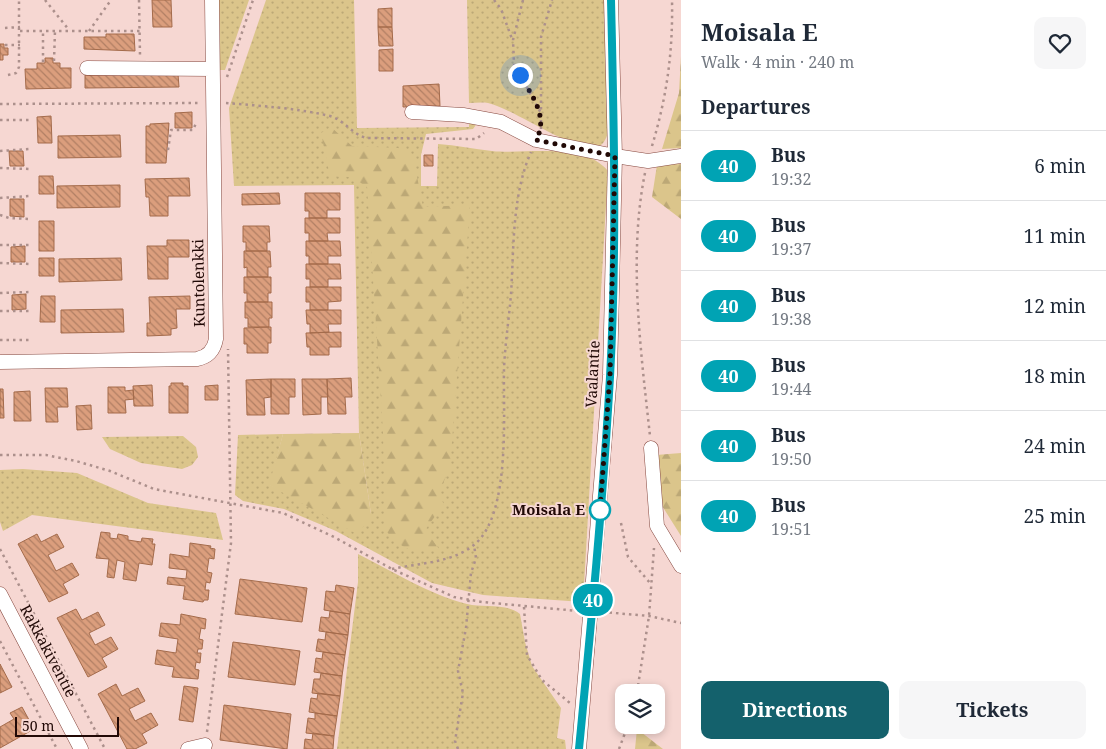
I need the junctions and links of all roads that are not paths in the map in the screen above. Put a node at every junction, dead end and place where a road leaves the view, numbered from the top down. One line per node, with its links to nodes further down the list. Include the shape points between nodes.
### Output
1 (212, 0): 4 (street, Kuntolenkki)
2 (611, 0): 6 (street, Vaalantie)
3 (87, 68): 4 (street)
4 (212, 69): 8 (street, Kuntolenkki, via 218,102 216,339 210,352 196,359)
5 (412, 112): 6 (street, via 463,115 501,122 536,140)
6 (615, 156): 7 (street, via 648,161); 15 (street, Vaalantie, via 610,375)
7 (681, 156)
8 (0, 362)
9 (651, 448): 10 (street, via 657,526)
10 (681, 566)
11 (0, 594): 13 (street, Rakkakiventie)
12 (205, 745): 14 (street)
13 (81, 749)
14 (188, 749)
15 (579, 749)

